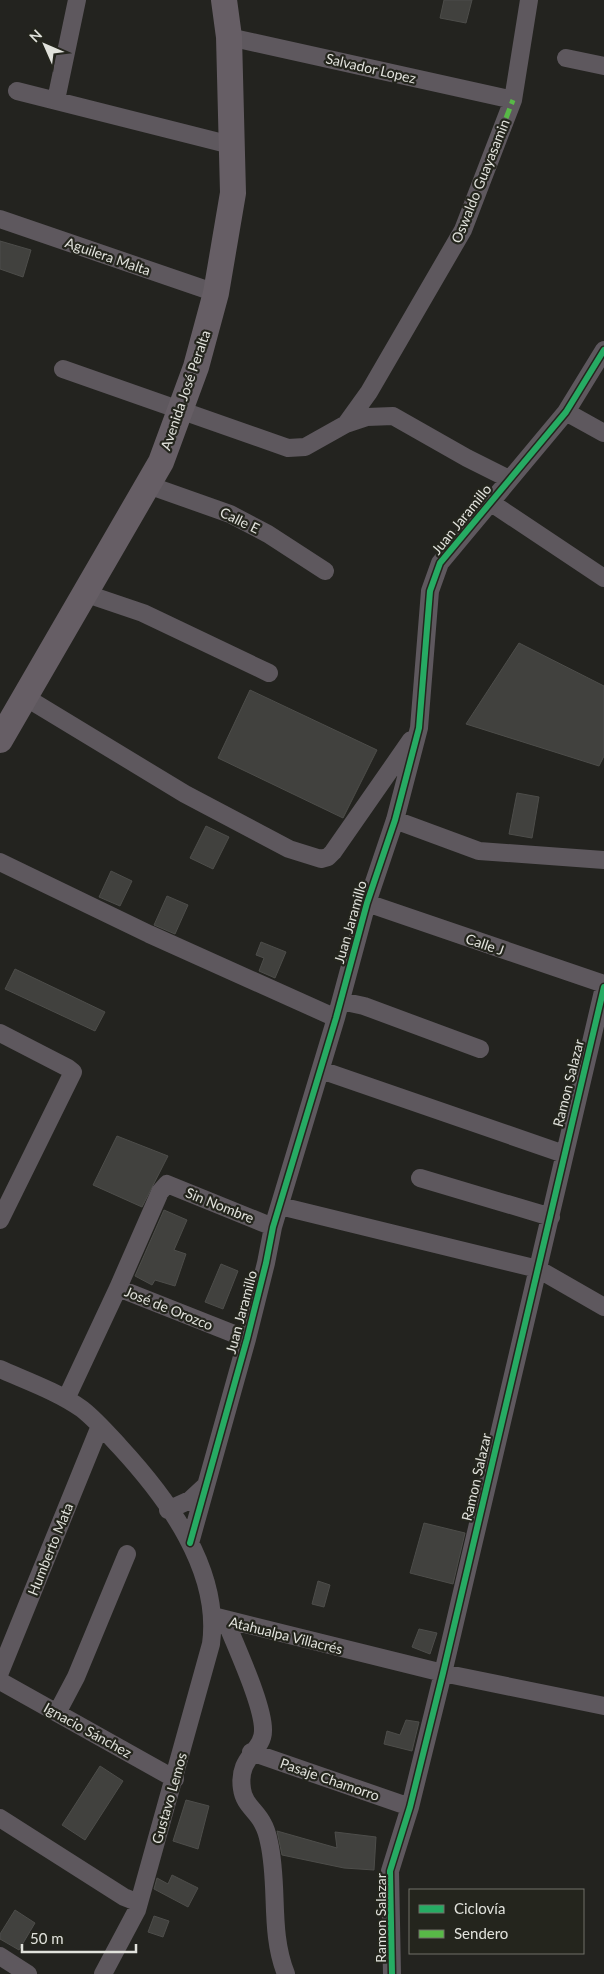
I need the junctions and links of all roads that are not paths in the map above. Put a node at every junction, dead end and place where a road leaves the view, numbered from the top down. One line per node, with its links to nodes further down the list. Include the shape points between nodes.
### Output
1 (77, 0): 8 (street)
2 (224, 0): 4 (highway, Avenida José Peralta)
3 (529, 0): 9 (street, Oswaldo Guayasamin)
4 (229, 36): 9 (street, Salvador Lopez); 10 (highway, Avenida José Peralta)
5 (566, 58): 6 (street)
6 (604, 66)
7 (17, 91): 8 (street)
8 (56, 100): 10 (street)
9 (513, 100): 17 (street, Oswaldo Guayasamin, via 463,230 369,392)
10 (231, 145): 12 (highway, Avenida José Peralta, via 233,193)
11 (0, 219): 12 (street, Aguilera Malta)
12 (216, 293): 15 (highway, Avenida José Peralta)
13 (604, 350): 16 (street, Juan Jaramillo)
14 (62, 369): 15 (street)
15 (180, 411): 17 (street, via 288,448 305,447); 20 (highway, Avenida José Peralta, via 161,462)
16 (566, 412): 18 (street); 19 (street, Juan Jaramillo)
17 (346, 424): 19 (street, via 367,417 393,416)
18 (604, 433)
19 (509, 479): 21 (street, Juan Jaramillo)
20 (148, 485): 22 (street, Calle E, via 230,514); 24 (highway, Avenida José Peralta)
21 (490, 502): 23 (street); 27 (street, Juan Jaramillo, via 440,563 430,591)
22 (325, 571)
23 (604, 578)
24 (84, 593): 25 (street, via 144,613); 26 (highway, Avenida José Peralta)
25 (269, 674)
26 (25, 697): 27 (street, via 185,794 290,849 321,859 333,852); 28 (highway, Avenida José Peralta)
27 (419, 728): 29 (street, Juan Jaramillo)
28 (0, 740)
29 (395, 820): 30 (street, via 479,851); 32 (street, Juan Jaramillo)
30 (604, 860)
31 (0, 862): 35 (street, via 149,934)
32 (366, 903): 33 (street, Calle J); 34 (street, Juan Jaramillo)
33 (604, 986): 39 (street, Ramon Salazar)
34 (341, 1001): 35 (street, Juan Jaramillo); 37 (street, via 364,1006)
35 (336, 1018): 38 (street, Juan Jaramillo)
36 (0, 1033): 43 (street, via 73,1072)
37 (480, 1049)
38 (321, 1070): 39 (street); 41 (street, Juan Jaramillo)
39 (564, 1154): 42 (street, Ramon Salazar)
40 (420, 1178): 42 (street)
41 (280, 1206): 44 (street, Juan Jaramillo); 45 (street)
42 (551, 1217): 45 (street, Ramon Salazar)
43 (0, 1220)
44 (273, 1227): 46 (street, Sin Nombre, via 167,1184 160,1192); 48 (street, Juan Jaramillo)
45 (538, 1269): 47 (street); 58 (street, Ramon Salazar)
46 (118, 1288): 48 (street, José de Orozco); 50 (street)
47 (604, 1307)
48 (247, 1339): 52 (street, Juan Jaramillo)
49 (0, 1369): 50 (street, Atahualpa Villacrés)
50 (66, 1399): 51 (street, Atahualpa Villacrés)
51 (100, 1426): 53 (street, Atahualpa Villacrés, via 145,1474); 57 (street, Humberto Mata)
52 (204, 1487): 53 (street, via 190,1500); 54 (street, Juan Jaramillo)
53 (168, 1510): 54 (street, Atahualpa Villacrés)
54 (190, 1543): 56 (street, Atahualpa Villacrés)
55 (127, 1554): 61 (street, via 80,1668)
56 (219, 1618): 58 (street, Atahualpa Villacrés); 62 (street, via 258,1704 263,1731 260,1744); 63 (street, Gustavo Lemos)
57 (0, 1672)
58 (443, 1673): 60 (street, Atahualpa Villacrés); 64 (street, Ramon Salazar)
59 (0, 1681): 61 (street, Ignacio Sánchez)
60 (604, 1706)
61 (57, 1713): 63 (street, Ignacio Sánchez)
62 (251, 1752): 64 (street, Pasaje Chamorro); 70 (street, via 243,1766 241,1788 245,1802 263,1823 269,1843 278,1955)
63 (175, 1778): 66 (street, Gustavo Lemos)
64 (410, 1806): 71 (street, Ramon Salazar, via 390,1871)
65 (0, 1818): 66 (street, via 124,1897)
66 (139, 1903): 69 (street, Gustavo Lemos)
67 (0, 1956): 68 (street)
68 (28, 1974)
69 (103, 1974)
70 (286, 1974)
71 (392, 1974)

